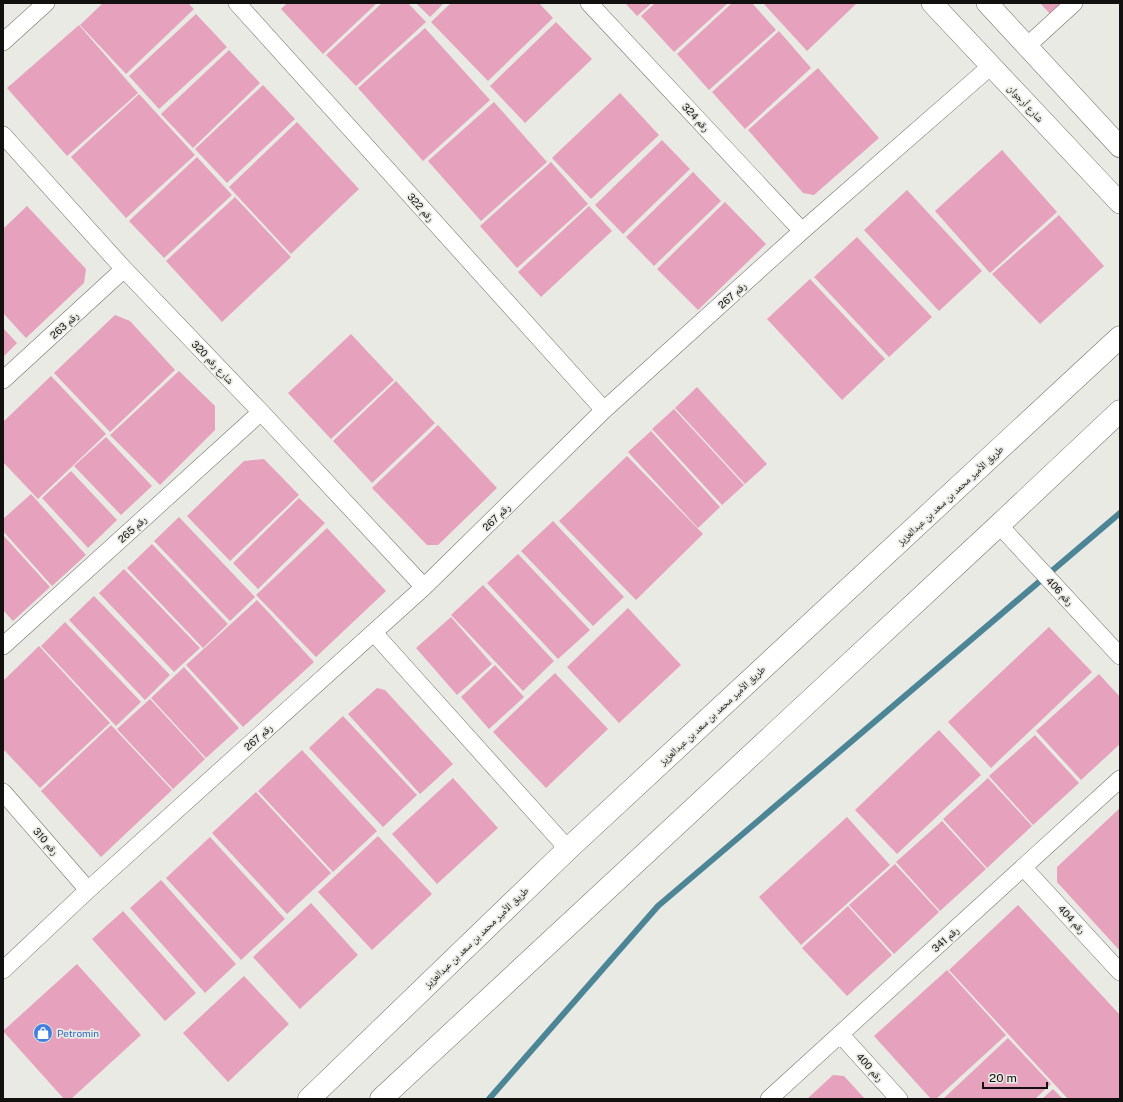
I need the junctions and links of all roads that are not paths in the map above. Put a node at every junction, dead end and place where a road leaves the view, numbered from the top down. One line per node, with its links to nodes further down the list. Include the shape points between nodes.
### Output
1 (46, 3): 7 (street)
2 (589, 3): 13 (street, رقم 324)
3 (932, 3): 9 (street, شارع أرجوان)
4 (987, 3): 8 (street)
5 (1074, 3): 8 (street)
6 (245, 6): 17 (street, رقم 322)
7 (3, 42)
8 (1027, 46): 11 (street)
9 (990, 66): 12 (street, شارع أرجوان); 13 (street, رقم 267)
10 (3, 135): 14 (street, شارع رقم 320)
11 (1120, 147)
12 (1120, 203)
13 (802, 231): 17 (street, رقم 267)
14 (124, 269): 16 (street, رقم 263); 19 (street, شارع رقم 320)
15 (1120, 337): 27 (main road, طريق الأمير محمد بن سعد بن عبدالعزيز)
16 (3, 380)
17 (604, 410): 21 (street, رقم 267)
18 (1120, 411): 20 (main road)
19 (261, 412): 21 (street, شارع رقم 320); 23 (street, رقم 265)
20 (999, 525): 24 (street, رقم 406); 34 (main road)
21 (424, 587): 22 (street, رقم 267)
22 (374, 633): 27 (street); 29 (street, رقم 267)
23 (3, 646)
24 (1120, 656)
25 (1120, 779): 28 (street, رقم 341)
26 (3, 792): 29 (street, رقم 310)
27 (568, 849): 33 (main road, طريق الأمير محمد بن سعد بن عبدالعزيز)
28 (1023, 867): 31 (street, رقم 404); 32 (street, رقم 341)
29 (88, 890): 30 (street, رقم 267)
30 (3, 970)
31 (1120, 972)
32 (840, 1034): 35 (street, رقم 341); 36 (street, رقم 400)
33 (309, 1099)
34 (381, 1099)
35 (770, 1099)
36 (899, 1099)

